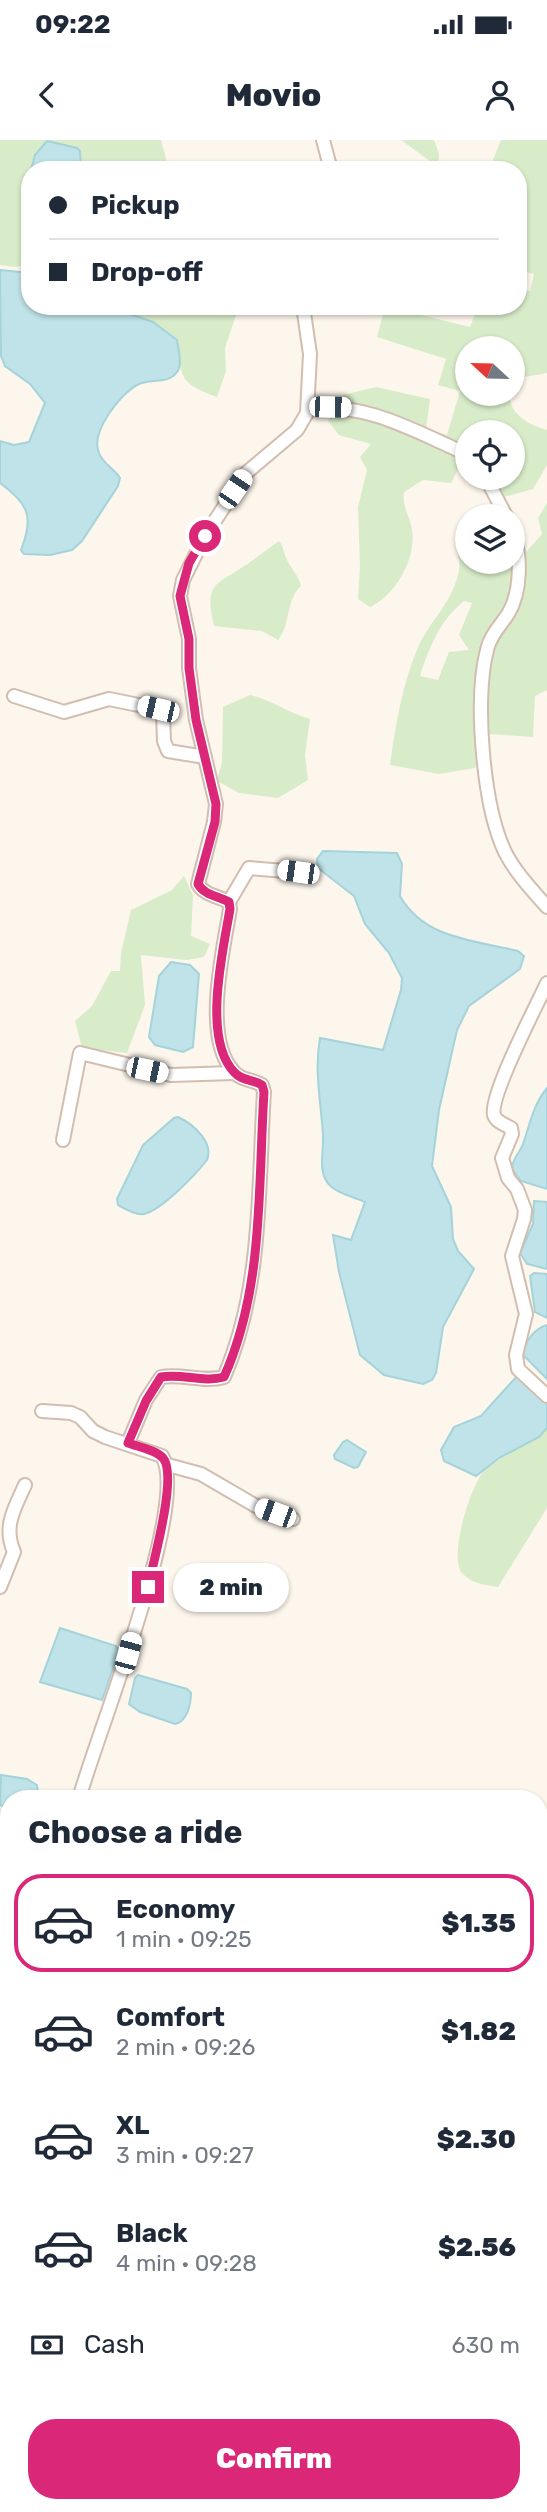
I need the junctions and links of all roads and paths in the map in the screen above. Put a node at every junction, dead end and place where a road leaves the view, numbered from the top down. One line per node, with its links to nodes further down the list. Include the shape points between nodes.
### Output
1 (323, 140): 2 (street)
2 (329, 161)
3 (304, 315): 4 (street, via 310,354)
4 (308, 409): 5 (street, via 344,408 378,415); 8 (street, via 298,430 246,473 183,580 181,608 187,622 191,690)
5 (455, 449)
6 (517, 574): 11 (street, via 510,610 487,648 481,748 504,850)
7 (14, 696): 8 (street, via 64,712 109,699 158,709 163,712 168,751)
8 (205, 757): 10 (street, via 216,804 198,884)
9 (298, 872): 10 (street, via 249,868)
10 (229, 902): 13 (street, via 217,1026 220,1050)
11 (547, 907)
12 (547, 983): 15 (street, via 502,1081 494,1115 512,1128 502,1158 525,1210 512,1256 526,1314 516,1354 518,1369)
13 (234, 1073): 14 (street, via 171,1076 80,1053); 17 (street, via 262,1085 264,1092 255,1254 242,1331 224,1377 161,1377)
14 (63, 1140)
15 (547, 1396)
16 (42, 1411): 17 (street, via 71,1413 93,1431)
17 (128, 1443): 18 (street, via 162,1456)
18 (168, 1465): 20 (street, via 201,1474 256,1506); 22 (street, via 148,1587)
19 (25, 1485): 21 (street, via 9,1522 8,1538 14,1552)
20 (293, 1519)
21 (0, 1587)
22 (82, 1790)

